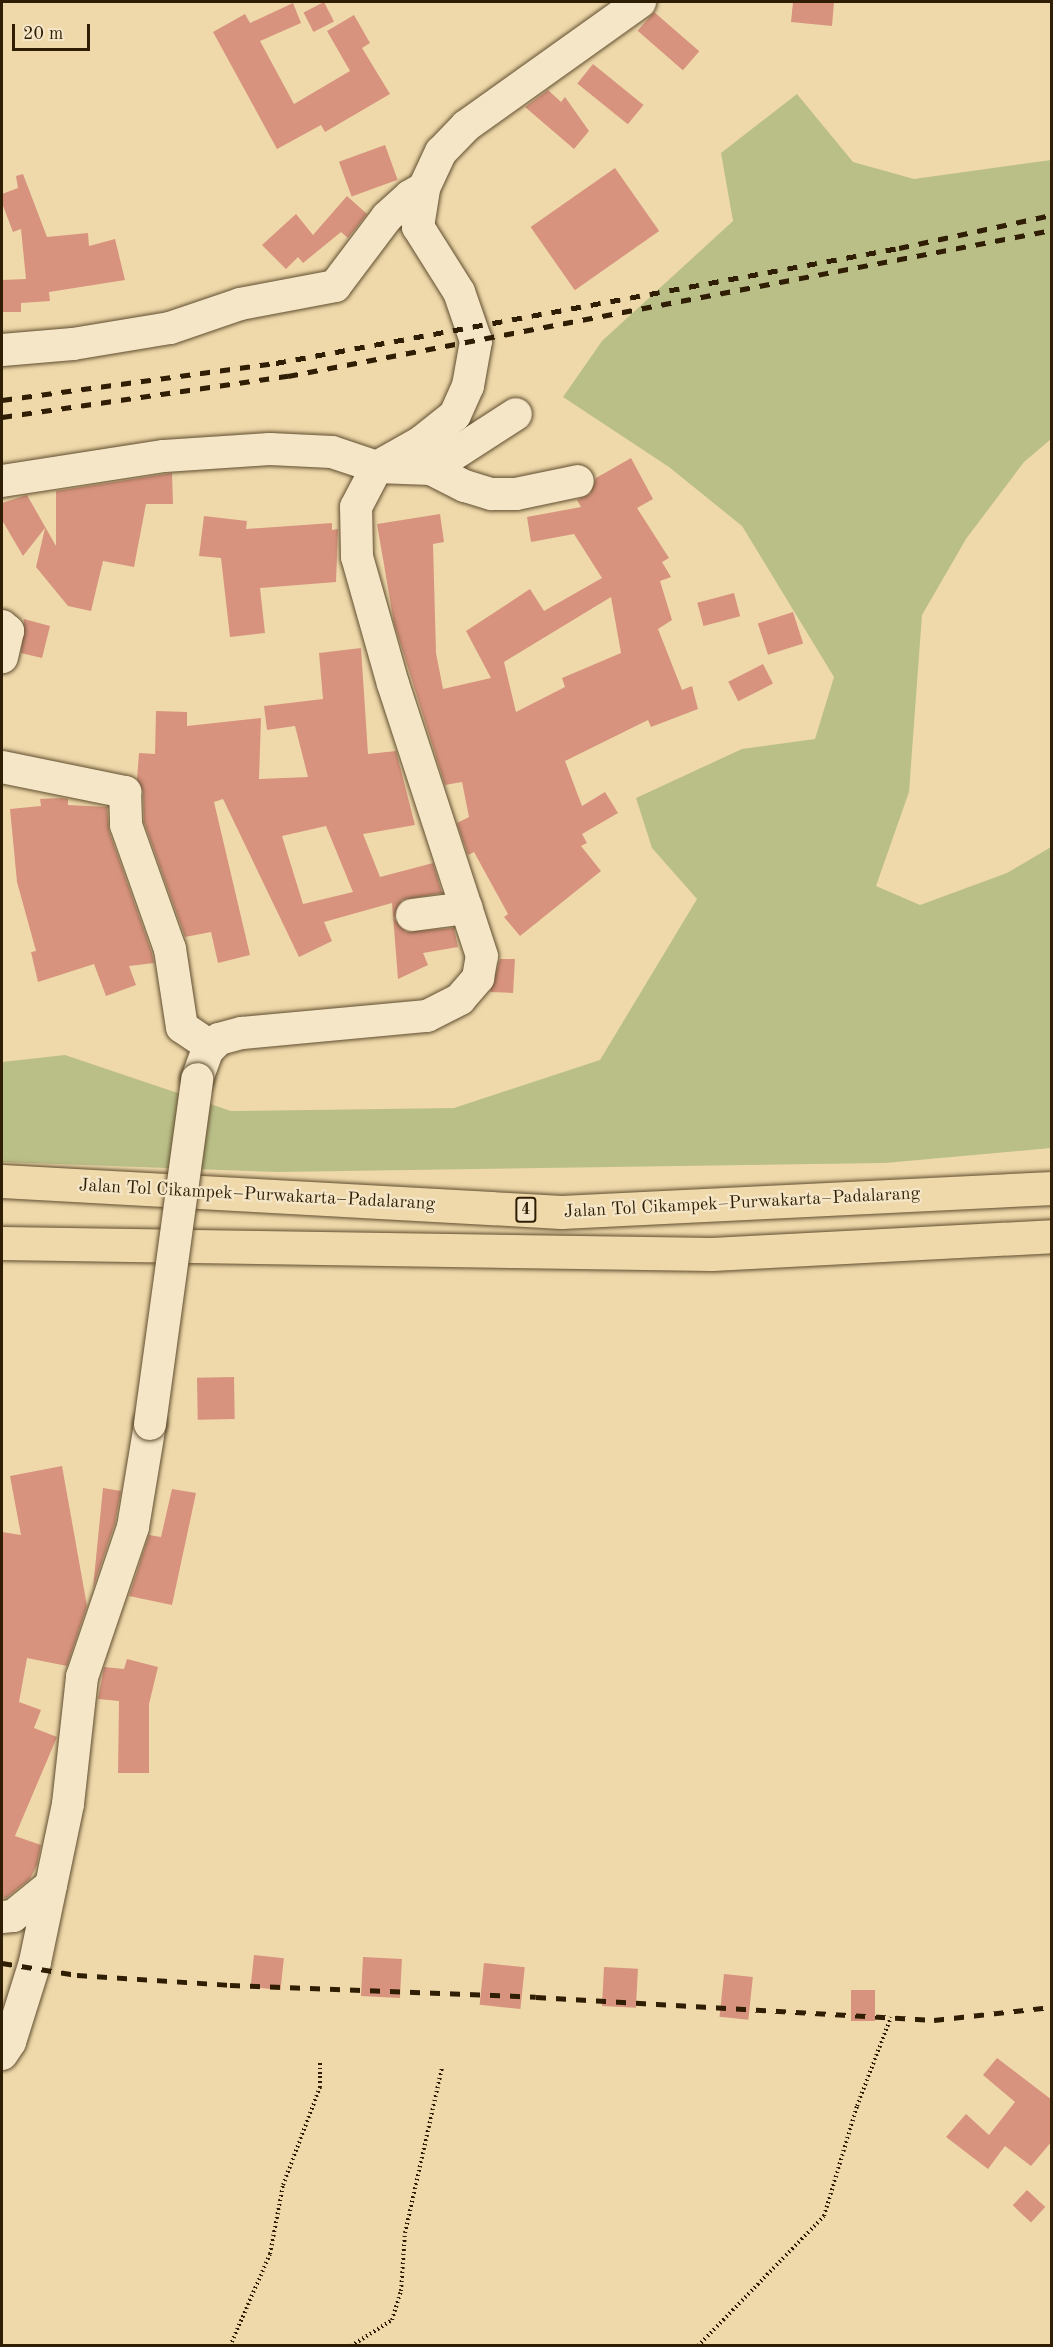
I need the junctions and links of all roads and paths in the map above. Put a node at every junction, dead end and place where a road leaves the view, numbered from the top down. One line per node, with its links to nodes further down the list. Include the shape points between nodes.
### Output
1 (640, 2): 2 (street, via 466,126 441,152)
2 (424, 188): 3 (street, via 387,217 335,286 240,304 170,328 73,344); 5 (street, via 418,227 459,292 476,341 468,386 455,415 421,442)
3 (2, 350)
4 (516, 414): 6 (street)
5 (377, 467): 6 (street); 7 (street, via 332,452 270,449 164,456); 12 (street, via 356,507 357,557)
6 (431, 469): 8 (street, via 492,494 516,494)
7 (2, 481)
8 (578, 481)
9 (2, 626): 10 (street, via 8,631)
10 (2, 657)
11 (2, 767): 14 (street, via 125,792 126,825 170,950 182,1027)
12 (467, 908): 13 (street); 14 (street, via 482,966 472,988 447,1010 404,1020 242,1033 219,1039)
13 (412, 915)
14 (210, 1046): 19 (street, bridge, via 197,1079 133,1527 82,1677 68,1804)
15 (2, 1181): 16 (highway, Jalan Tol Cikampek–Purwakarta–Padalarang / 4, via 561,1212)
16 (1052, 1188)
17 (1052, 1236): 18 (highway, Jalan Tol Cikampek–Purwakarta–Padalarang / 4, via 712,1254)
18 (2, 1243)
19 (51, 1885): 20 (street, via 13,1916); 22 (street, via 35,1962)
20 (2, 1917)
21 (891, 2017): 27 (path, via 857,2106 824,2216)
22 (2, 2054)
23 (320, 2060): 25 (path, via 320,2087 283,2185 270,2254)
24 (441, 2068): 26 (path, via 405,2233 400,2292 392,2320)
25 (230, 2346)
26 (351, 2346)
27 (698, 2346)

